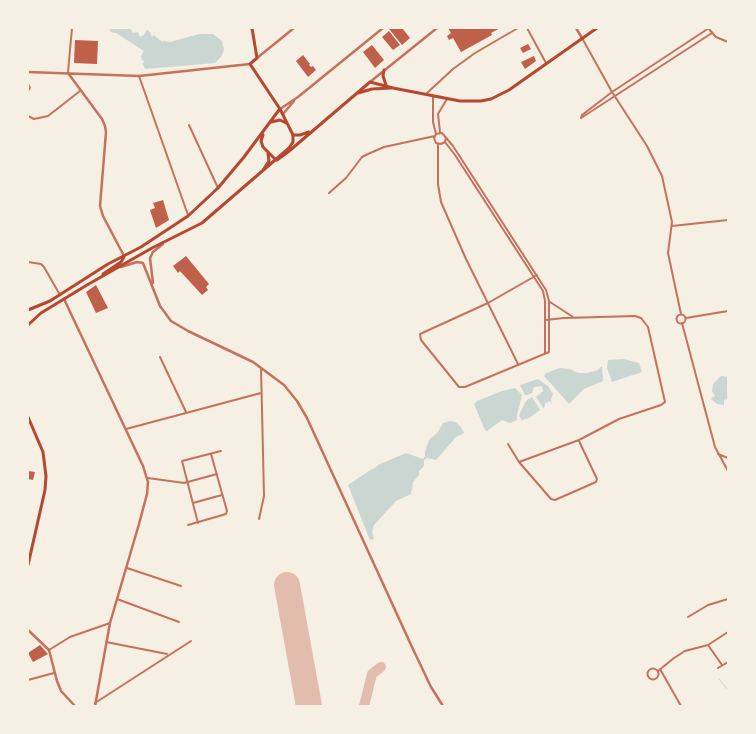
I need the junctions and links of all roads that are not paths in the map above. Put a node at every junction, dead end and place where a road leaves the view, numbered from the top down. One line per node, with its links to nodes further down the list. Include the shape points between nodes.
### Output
1 (72, 28): 21 (street)
2 (252, 28): 16 (main road)
3 (294, 28): 16 (street)
4 (383, 28): 32 (street)
5 (437, 28): 19 (street)
6 (518, 28): 31 (street, via 475,52)
7 (527, 28): 17 (street)
8 (576, 28): 13 (street)
9 (597, 28): 13 (main road)
10 (708, 28): 11 (street); 12 (street)
11 (712, 33): 14 (street); 15 (street)
12 (698, 35): 14 (street); 29 (street)
13 (582, 38): 17 (main road); 29 (street)
14 (701, 40): 34 (street)
15 (728, 42)
16 (257, 58): 18 (main road)
17 (546, 63): 35 (main road, via 496,97 470,102)
18 (250, 64): 22 (street); 36 (main road)
19 (384, 70): 23 (street); 25 (main road)
20 (28, 72): 21 (street)
21 (68, 73): 22 (street); 27 (street)
22 (139, 76): 57 (street)
23 (370, 82): 25 (main road); 30 (main road)
24 (28, 84): 28 (street)
25 (386, 85): 26 (main road)
26 (393, 88): 30 (main road); 31 (main road)
27 (81, 90): 38 (street, via 48,116 34,119); 61 (street, via 105,126 100,206)
28 (28, 91)
29 (612, 92): 34 (street); 34 (street, via 581,118)
30 (355, 94): 42 (main road)
31 (426, 95): 33 (main road)
32 (298, 96): 36 (street); 37 (street)
33 (433, 96): 35 (main road); 46 (street)
34 (615, 97): 59 (street, via 658,165)
35 (447, 99): 44 (street, via 438,114)
36 (280, 109): 37 (main road); 39 (main road)
37 (282, 115): 40 (main road)
38 (28, 116)
39 (271, 122): 40 (main road, via 280,120); 43 (main road)
40 (287, 124): 45 (main road)
41 (190, 126): 55 (street)
42 (316, 127): 45 (main road); 53 (main road)
43 (266, 129): 50 (main road, via 261,141); 52 (main road)
44 (440, 132): 46 (street); 47 (street)
45 (293, 135): 53 (main road, via 291,145)
46 (435, 135): 49 (street); 56 (street, via 391,145 362,157)
47 (446, 138): 48 (street); 64 (street)
48 (444, 142): 49 (street); 65 (street)
49 (438, 144): 72 (street, via 441,202)
50 (263, 147): 51 (main road); 52 (main road, via 256,146)
51 (268, 153): 53 (main road); 54 (main road, via 269,161)
52 (244, 157): 55 (main road)
53 (276, 160): 54 (main road)
54 (254, 179): 60 (main road, via 202,223)
55 (218, 188): 57 (main road)
56 (329, 194)
57 (188, 216): 61 (main road)
58 (728, 220): 59 (street)
59 (672, 226): 75 (street, via 668,253)
60 (164, 243): 63 (main road); 67 (street, via 150,258)
61 (124, 257): 66 (main road); 68 (main road)
62 (28, 262): 68 (street, via 44,267)
63 (120, 267): 66 (main road); 67 (street, via 143,263)
64 (537, 275): 65 (street); 71 (street)
65 (533, 277): 70 (street); 72 (street)
66 (97, 279): 69 (main road)
67 (154, 290): 85 (street, via 171,321)
68 (60, 295): 73 (main road)
69 (64, 299): 81 (main road); 89 (street)
70 (545, 301): 71 (street); 78 (street)
71 (549, 301): 76 (street); 79 (street)
72 (488, 303): 84 (street); 84 (street, via 420,335 421,340 461,388)
73 (28, 310)
74 (728, 311): 77 (street)
75 (681, 314): 77 (street); 80 (street, via 676,319)
76 (573, 318): 79 (street); 90 (street, via 634,316 644,320 666,402 620,419)
77 (686, 318): 80 (street)
78 (545, 320): 79 (street); 82 (street)
79 (550, 320): 82 (street, via 549,352)
80 (682, 323): 94 (street)
81 (28, 326)
82 (545, 354): 84 (street)
83 (160, 357): 87 (street)
84 (518, 364)
85 (261, 368): 86 (street); 129 (street, via 291,392 307,418 409,643)
86 (261, 394): 87 (street); 103 (street, via 264,496)
87 (186, 412): 89 (street)
88 (28, 417): 106 (main road, via 42,452 46,476)
89 (126, 429): 99 (street)
90 (579, 440): 96 (street); 96 (street, via 596,482 553,500)
91 (508, 444): 96 (street)
92 (222, 451): 93 (street)
93 (211, 454): 98 (street); 100 (street, via 182,461)
94 (718, 454): 95 (street); 97 (street)
95 (728, 458)
96 (520, 462)
97 (728, 469)
98 (217, 474): 100 (street); 101 (street)
99 (148, 478): 100 (street); 107 (street, via 147,494)
100 (188, 483): 102 (street)
101 (222, 494): 102 (street); 104 (street, via 226,514)
102 (193, 503): 104 (street)
103 (259, 519)
104 (198, 522): 105 (street)
105 (188, 525)
106 (28, 565)
107 (126, 568): 108 (street); 109 (street)
108 (181, 586)
109 (117, 599): 112 (street); 113 (street)
110 (728, 599): 111 (street, via 708,604)
111 (688, 617)
112 (178, 622)
113 (110, 623): 117 (street); 119 (street, via 70,637)
114 (28, 630): 119 (street)
115 (728, 632): 118 (street)
116 (191, 641): 120 (street)
117 (106, 642): 120 (street); 127 (street)
118 (708, 645): 122 (street); 124 (street, via 685,651)
119 (49, 650): 125 (street)
120 (169, 654): 127 (street)
121 (728, 662): 122 (street)
122 (722, 665): 123 (street)
123 (718, 668)
124 (659, 670): 124 (street, via 650,670 649,677 656,679); 130 (street)
125 (55, 673): 126 (street); 128 (street, via 61,691)
126 (28, 680)
127 (95, 705)
128 (75, 706)
129 (443, 706)
130 (680, 706)

